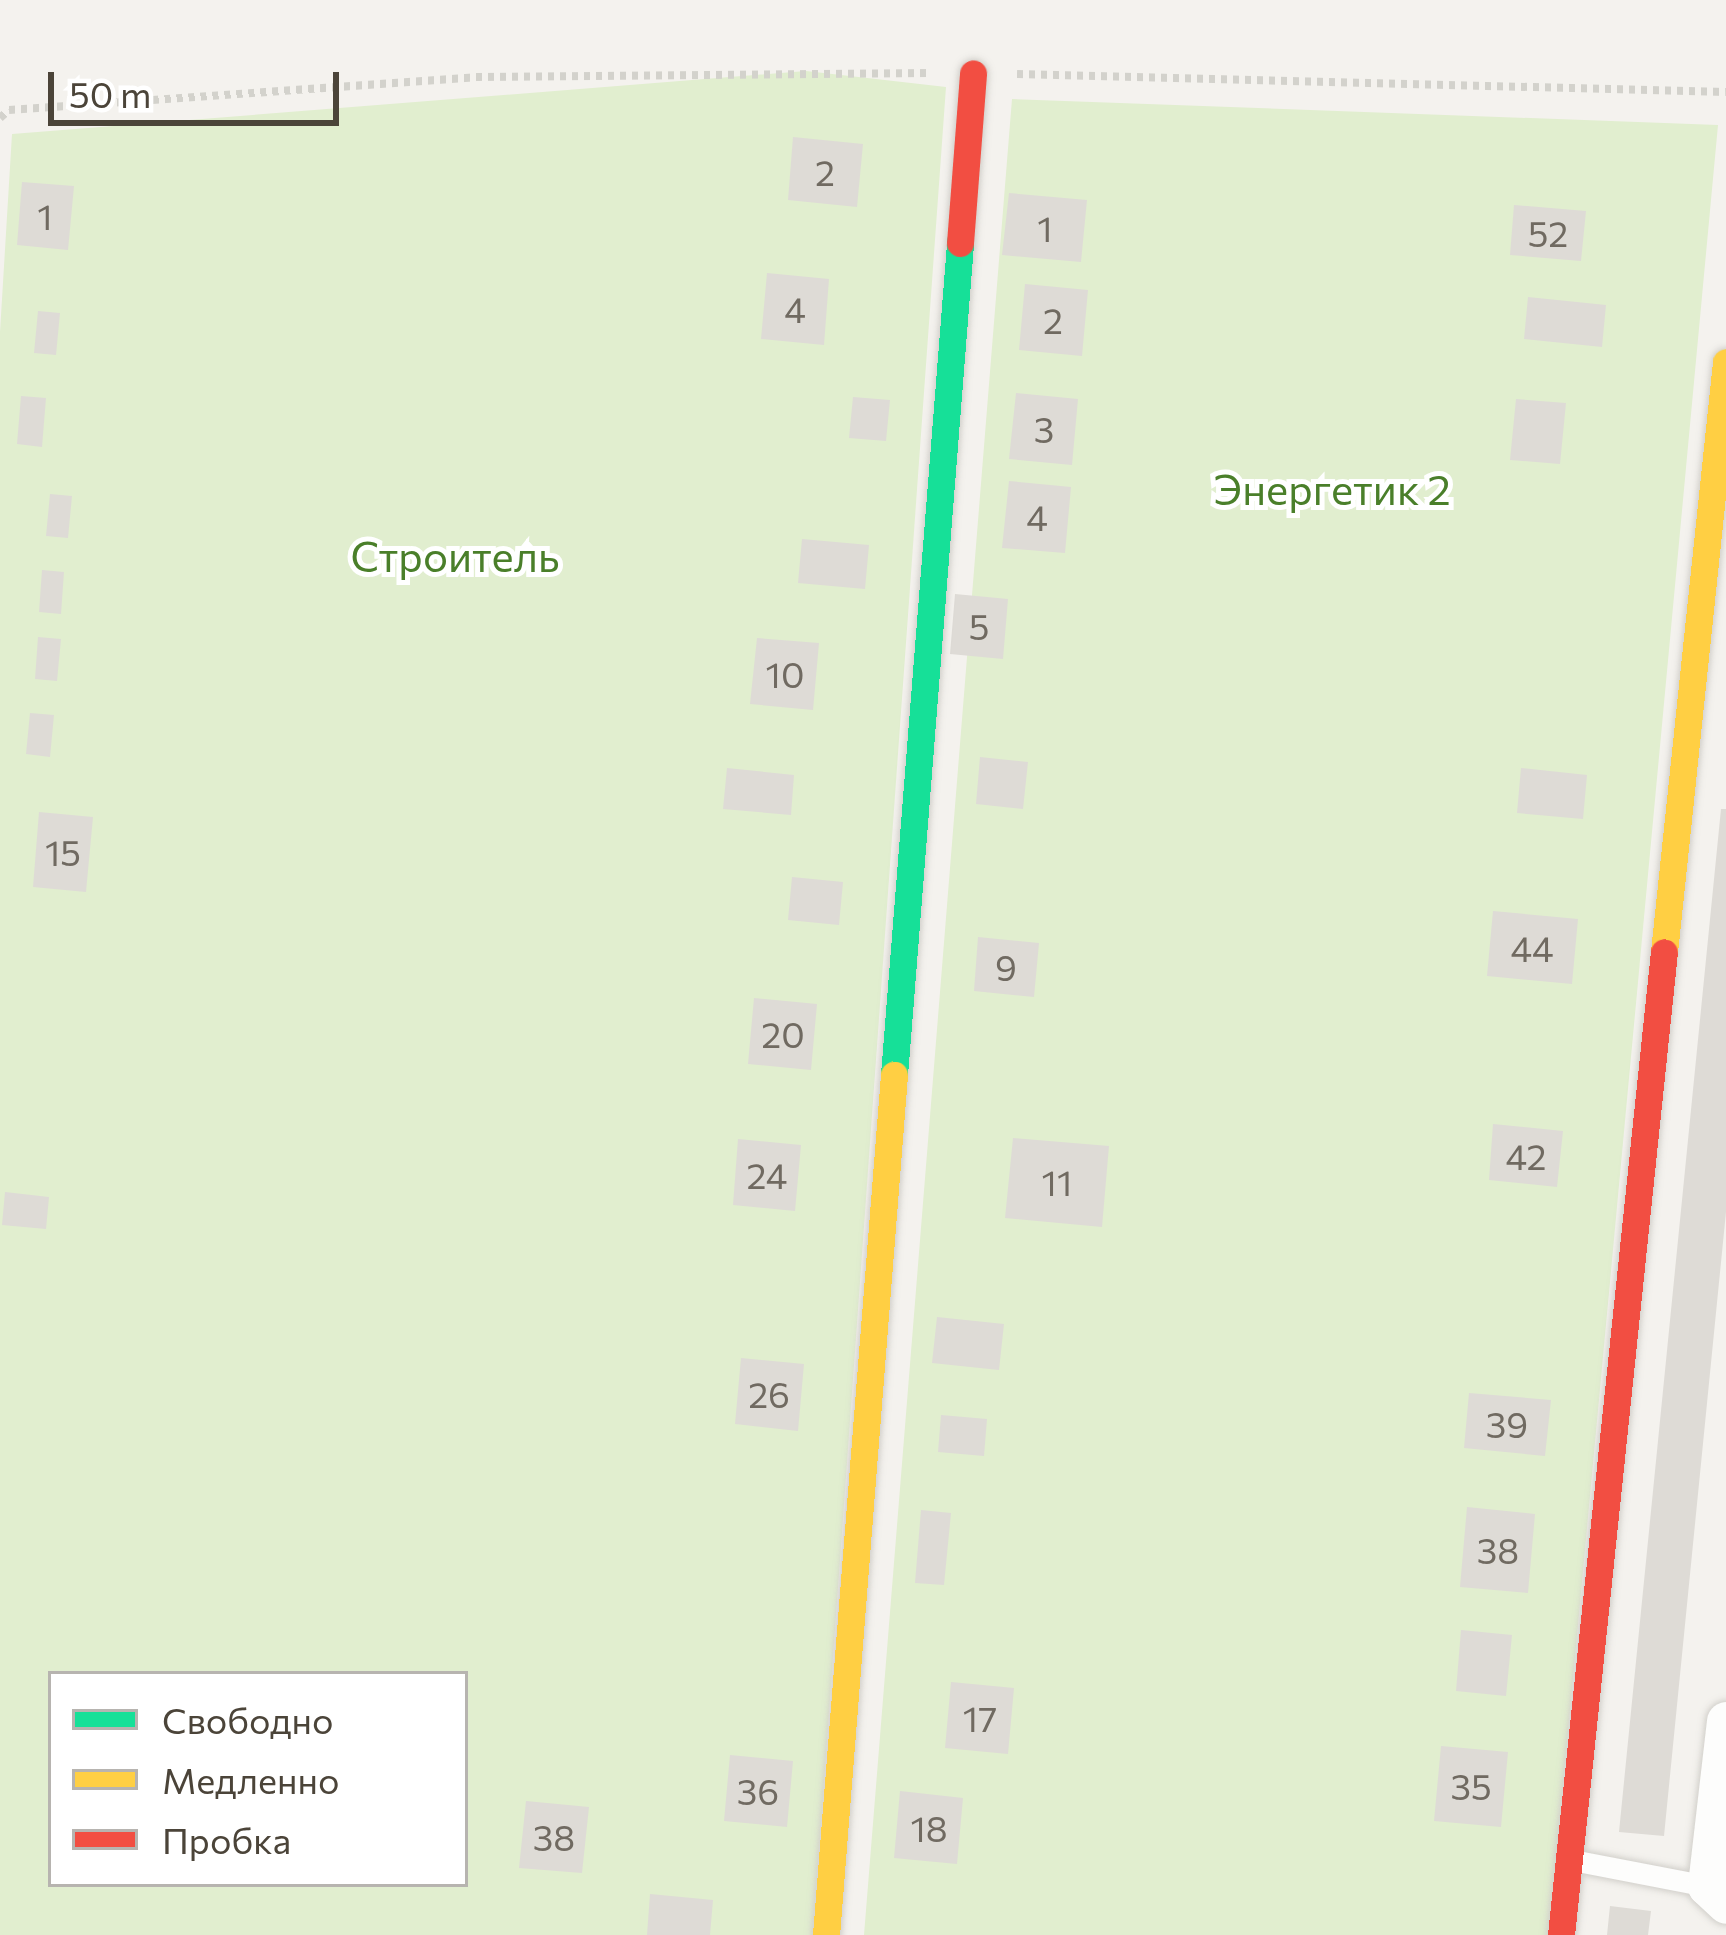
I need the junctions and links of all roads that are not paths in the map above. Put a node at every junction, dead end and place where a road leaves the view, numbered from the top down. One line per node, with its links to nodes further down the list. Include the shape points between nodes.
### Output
1 (973, 73): 6 (street)
2 (1726, 362): 4 (street)
3 (1726, 1721): 5 (street)
4 (1571, 1860): 5 (lane); 7 (street)
5 (1716, 1895)
6 (826, 1935)
7 (1562, 1935)

